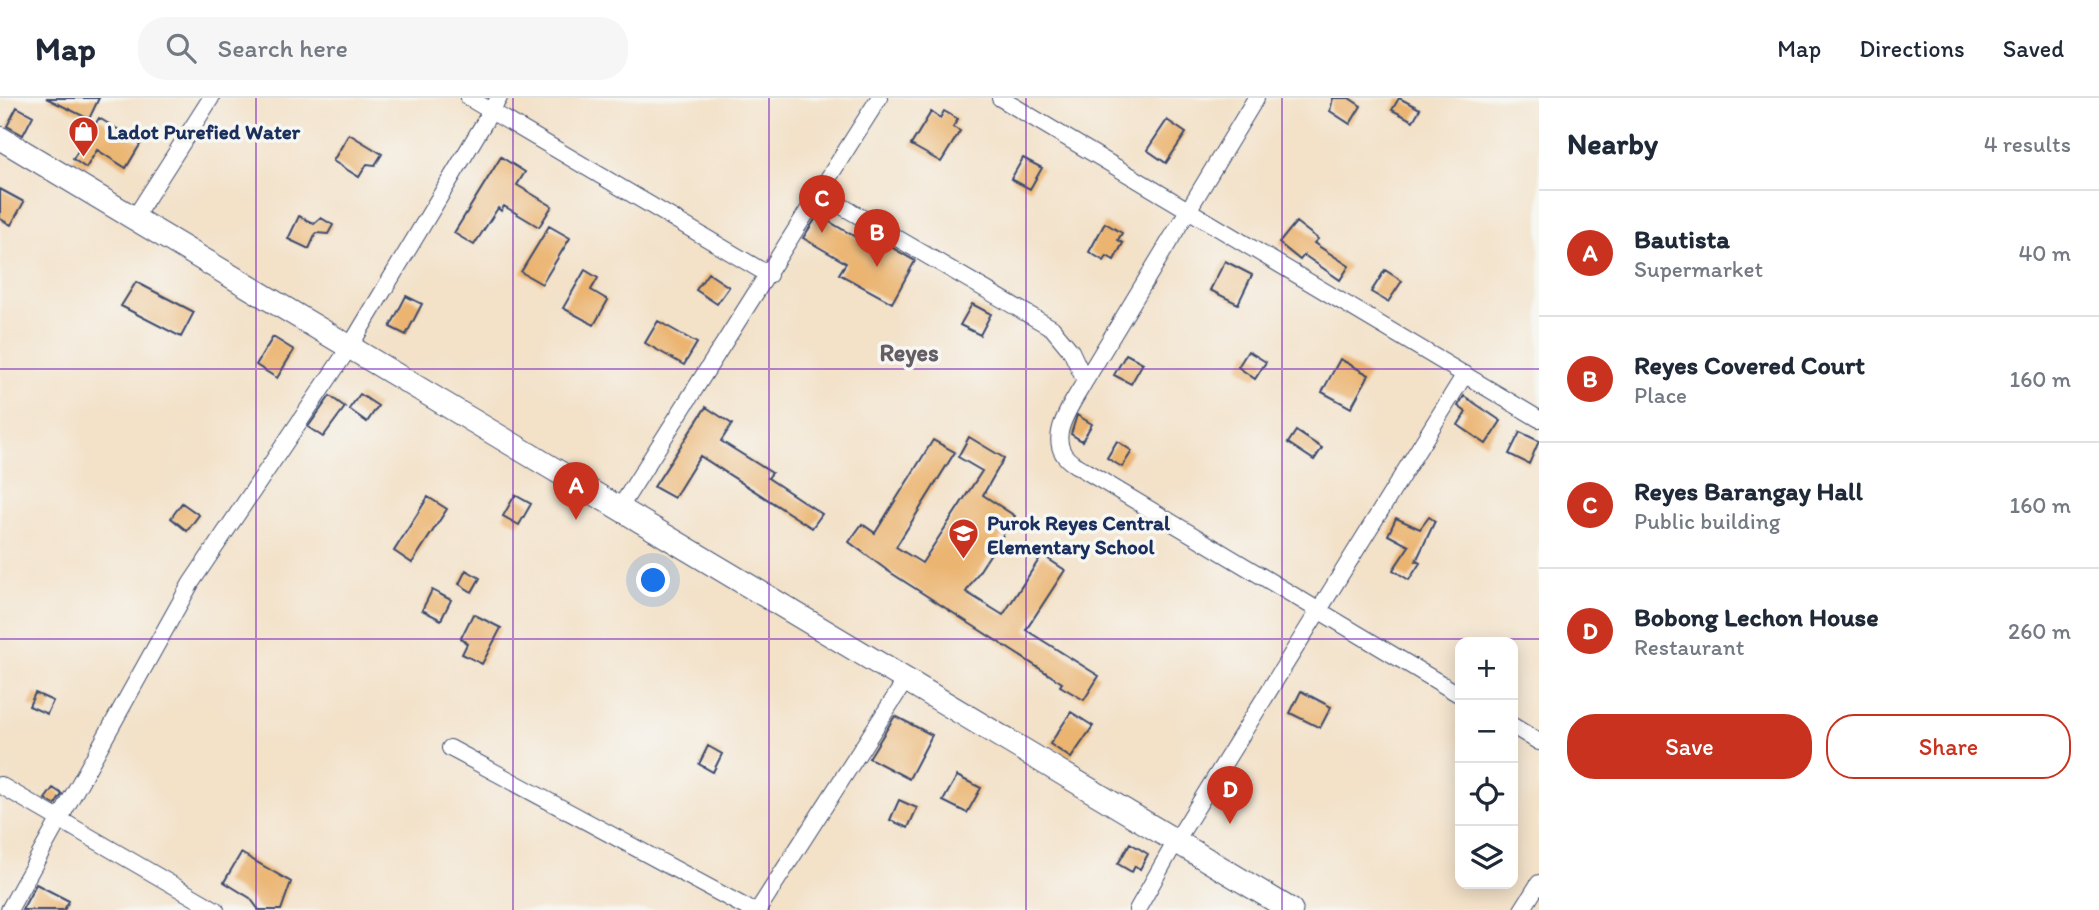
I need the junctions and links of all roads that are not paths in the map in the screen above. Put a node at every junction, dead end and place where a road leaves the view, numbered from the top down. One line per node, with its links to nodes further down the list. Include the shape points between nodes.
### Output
1 (211, 98): 10 (street)
2 (469, 98): 6 (street)
3 (878, 98): 8 (street)
4 (1000, 98): 9 (street)
5 (1256, 98): 9 (street)
6 (496, 104): 11 (street); 12 (street)
7 (0, 138): 10 (main road)
8 (821, 194): 11 (street); 14 (street, via 1052,328 1071,351)
9 (1187, 211): 13 (street); 14 (street)
10 (135, 217): 12 (main road)
11 (769, 275): 16 (street)
12 (349, 348): 16 (main road); 24 (street, via 191,583)
13 (1465, 374): 15 (street); 17 (street)
14 (1086, 381): 17 (street, via 1058,437 1065,459)
15 (1539, 419)
16 (619, 509): 18 (main road)
17 (1319, 611): 19 (street); 25 (street)
18 (907, 678): 25 (main road); 30 (street)
19 (1455, 692)
20 (1518, 729): 21 (street)
21 (1539, 742)
22 (450, 748): 29 (street)
23 (0, 785): 24 (street)
24 (61, 820): 27 (street); 28 (street)
25 (1176, 841): 31 (street); 32 (main road)
26 (1539, 883): 33 (street)
27 (9, 910)
28 (216, 910)
29 (751, 910)
30 (758, 910)
31 (1137, 910)
32 (1291, 910)
33 (1522, 910)

